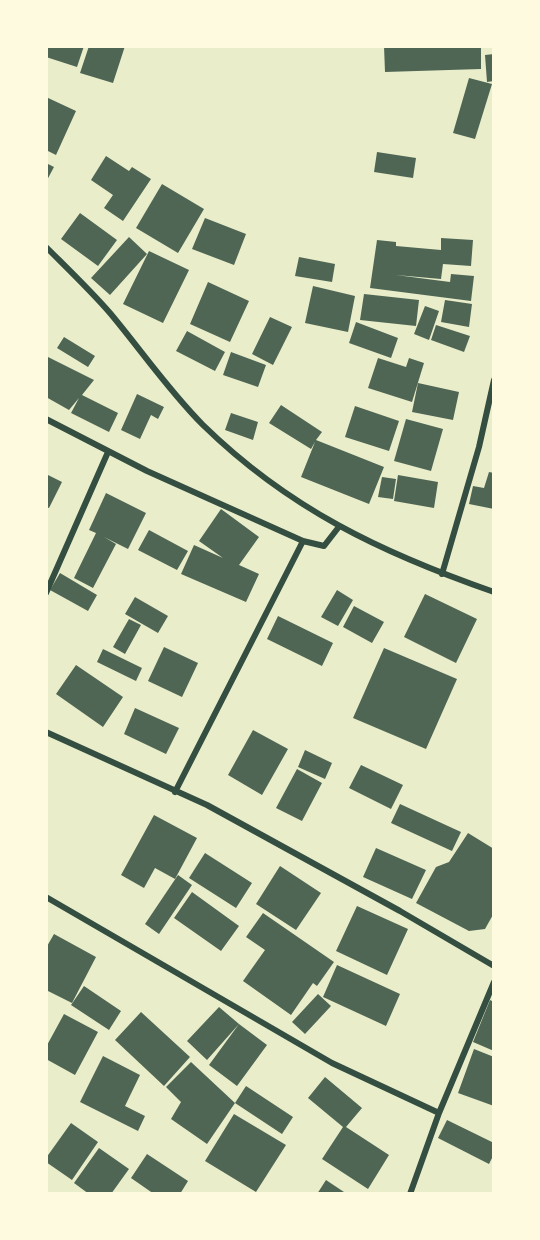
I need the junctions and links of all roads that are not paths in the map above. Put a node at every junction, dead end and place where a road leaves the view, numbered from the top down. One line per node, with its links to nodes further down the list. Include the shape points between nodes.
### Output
1 (46, 247): 5 (street, via 108,310 201,424 293,500)
2 (494, 380): 7 (street)
3 (46, 419): 4 (street)
4 (108, 452): 6 (street); 9 (street)
5 (338, 528): 6 (street, via 324,546); 7 (street)
6 (303, 541): 11 (street)
7 (442, 574): 8 (street)
8 (494, 592)
9 (46, 593)
10 (46, 732): 11 (street)
11 (175, 792): 13 (street, via 291,850)
12 (46, 897): 15 (street, via 332,1063)
13 (494, 966)
14 (494, 982): 15 (street)
15 (439, 1113): 16 (street)
16 (410, 1194)

